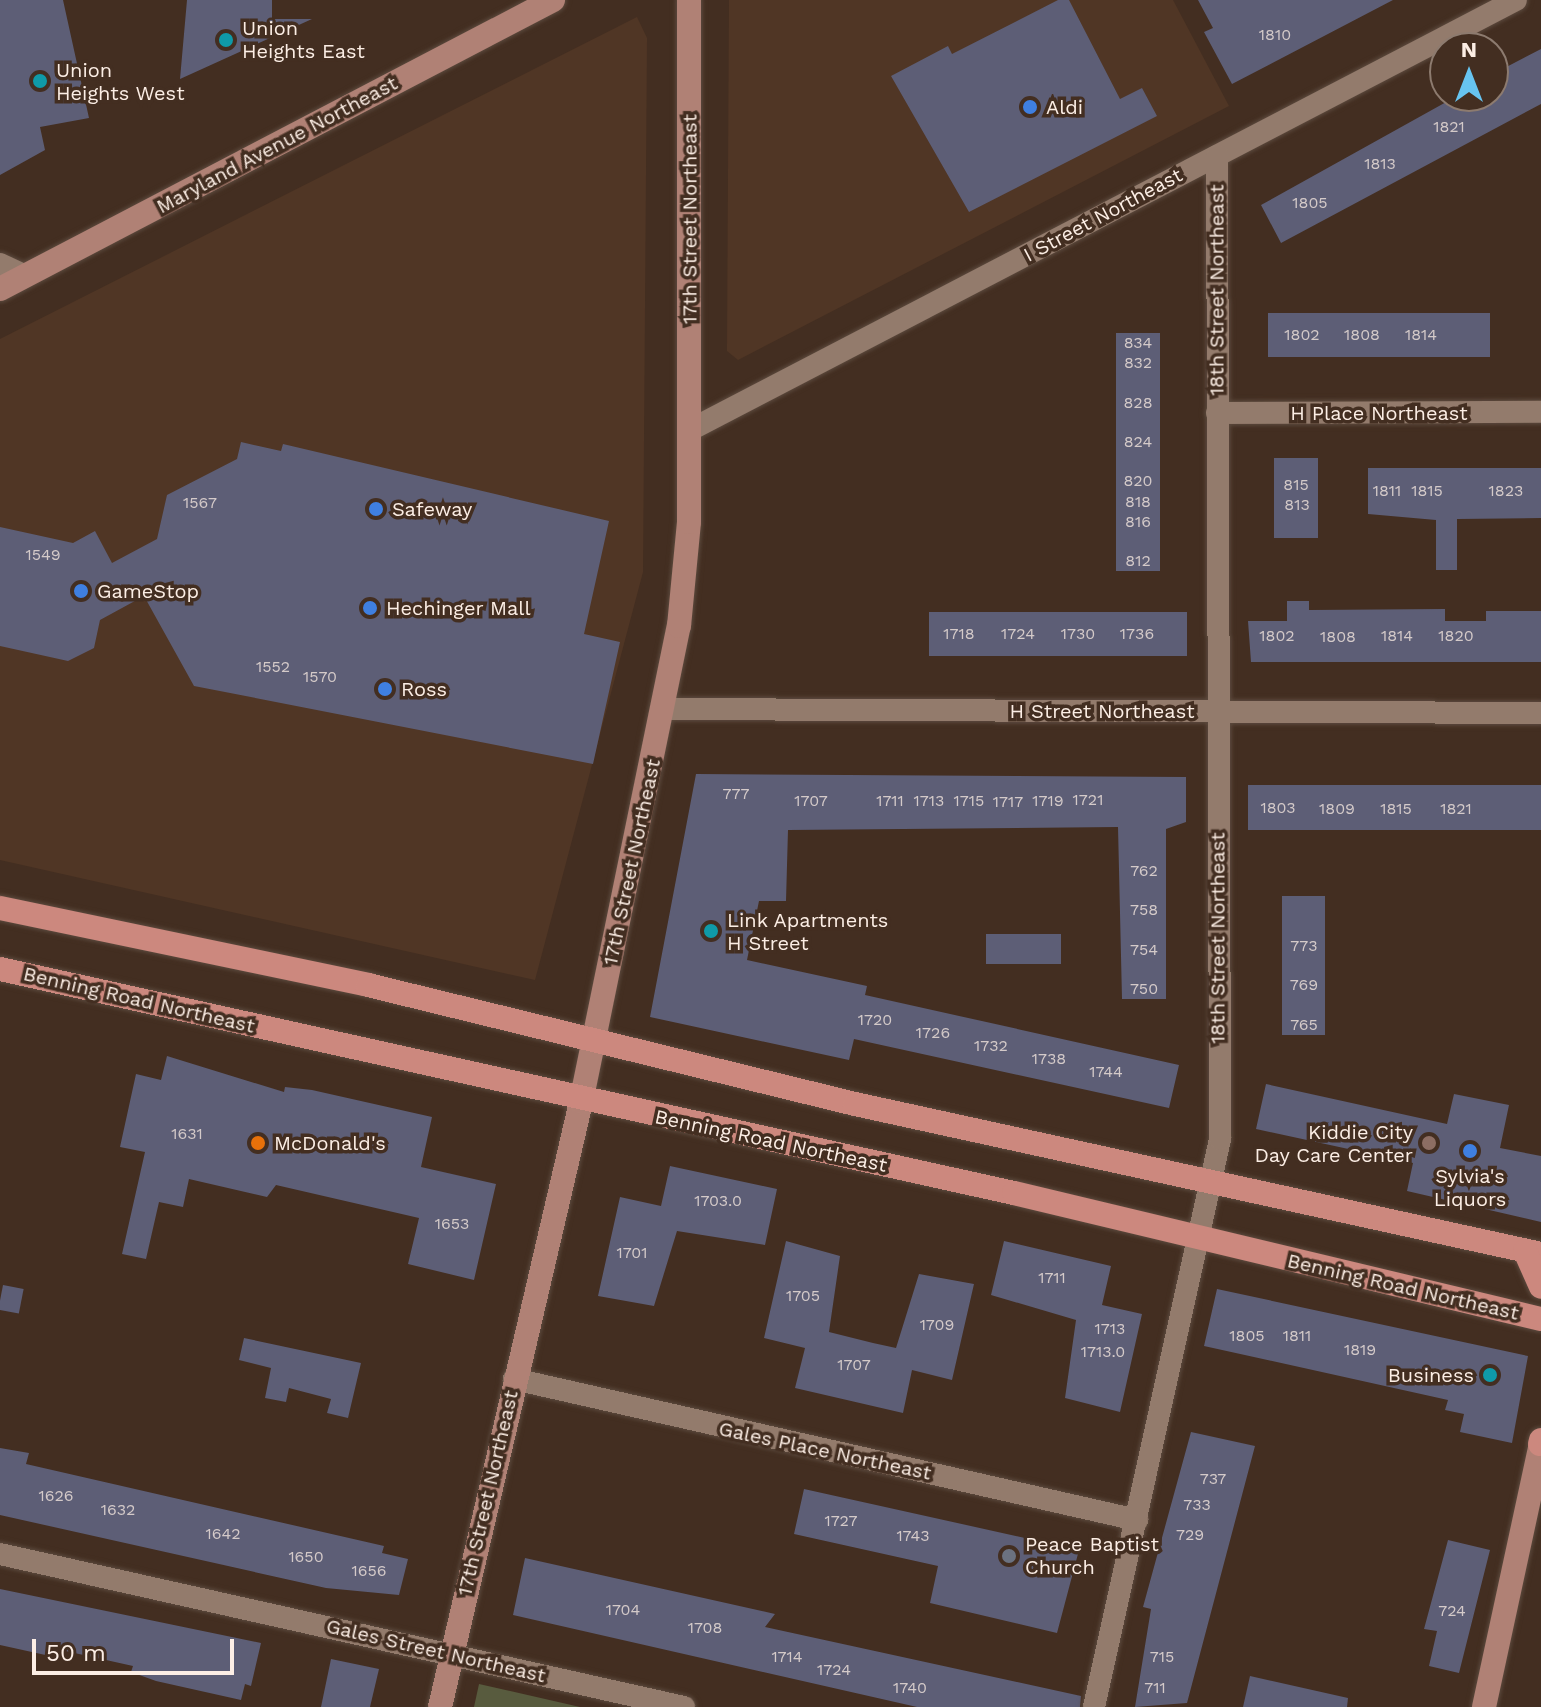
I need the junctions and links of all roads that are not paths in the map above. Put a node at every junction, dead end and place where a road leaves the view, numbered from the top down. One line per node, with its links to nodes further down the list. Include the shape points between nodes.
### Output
1 (553, 0): 6 (main road, Maryland Avenue Northeast)
2 (689, 0): 10 (main road, 17th Street Northeast)
3 (1516, 0): 4 (street, I Street Northeast)
4 (1217, 156): 9 (street, 18th Street Northeast); 10 (street, I Street Northeast)
5 (0, 264): 6 (street)
6 (24, 275): 7 (main road, Maryland Avenue Northeast)
7 (0, 289)
8 (1541, 412): 9 (street, H Place Northeast)
9 (1217, 413): 12 (street, 18th Street Northeast)
10 (690, 430): 11 (main road, 17th Street Northeast, via 685,580)
11 (663, 709): 12 (street, H Street Northeast); 16 (main road, 17th Street Northeast)
12 (1218, 712): 13 (street, H Street Northeast); 18 (street, 18th Street Northeast, via 1220,1139)
13 (1541, 713)
14 (0, 908): 16 (main road, via 368,985)
15 (0, 969): 17 (main road, Benning Road Northeast)
16 (593, 1040): 17 (main road, 17th Street Northeast); 18 (main road)
17 (581, 1102): 19 (main road, Benning Road Northeast, via 1014,1193); 23 (main road, 17th Street Northeast)
18 (1213, 1181): 19 (street, 18th Street Northeast); 20 (main road)
19 (1201, 1240): 22 (main road, Benning Road Northeast); 25 (street, 18th Street Northeast)
20 (1533, 1253): 21 (main road)
21 (1541, 1287)
22 (1541, 1319)
23 (514, 1379): 25 (street, Gales Place Northeast); 27 (main road, 17th Street Northeast)
24 (1541, 1442): 31 (main road)
25 (1137, 1520): 30 (street, 18th Street Northeast)
26 (0, 1554): 27 (street, Gales Street Northeast)
27 (452, 1655): 28 (main road, 17th Street Northeast); 29 (street, Gales Street Northeast)
28 (440, 1707)
29 (684, 1707)
30 (1094, 1707)
31 (1484, 1707)

